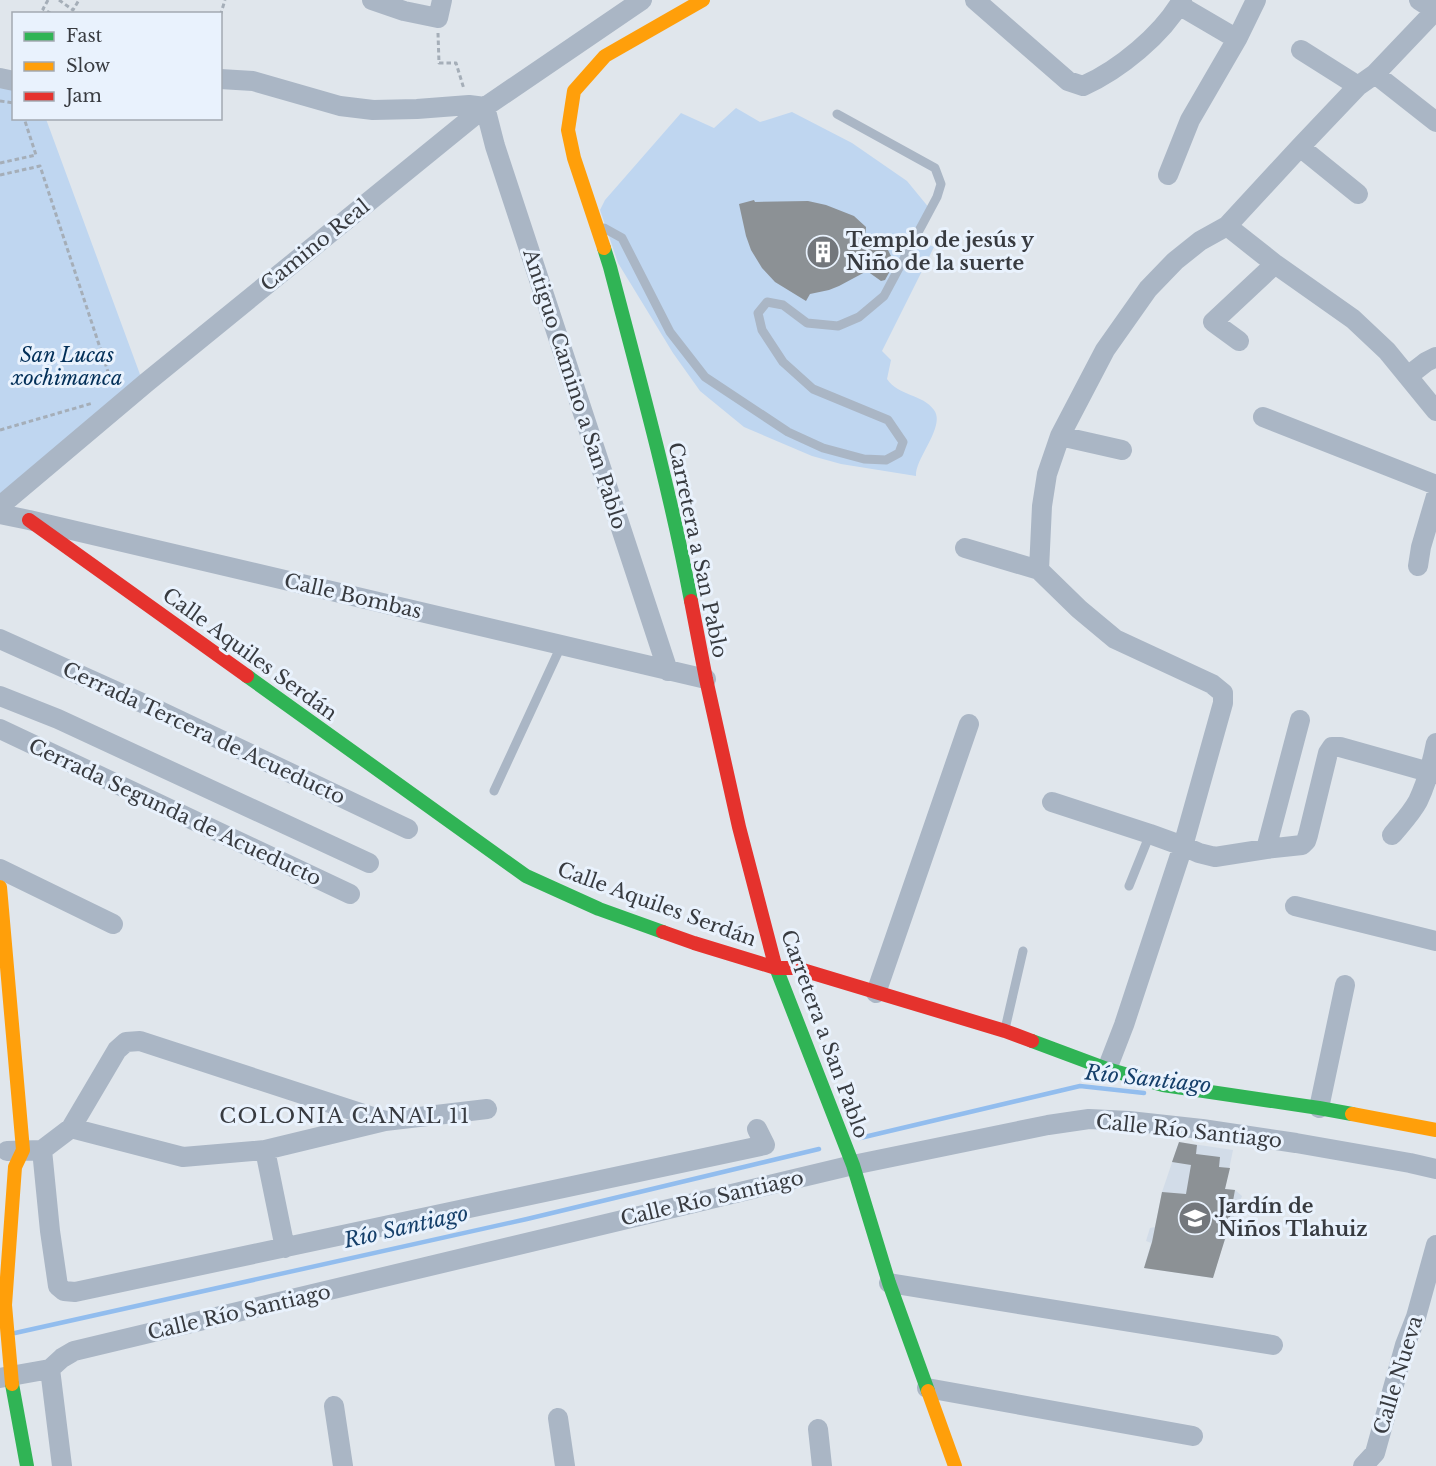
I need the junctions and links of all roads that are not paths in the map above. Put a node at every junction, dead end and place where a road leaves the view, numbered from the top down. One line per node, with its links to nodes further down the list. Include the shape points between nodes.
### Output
1 (372, 0): 8 (street, via 404,11)
2 (642, 0): 14 (street, Camino Real)
3 (702, 0): 20 (street, Carretera a San Pablo, via 605,56 574,91 568,129)
4 (975, 0): 6 (street, via 1068,81 1083,86 1116,68 1159,32)
5 (1256, 0): 9 (street)
6 (1181, 3): 9 (street)
7 (1431, 8): 11 (street)
8 (440, 9)
9 (1237, 39): 18 (street, via 1190,120)
10 (1301, 50): 13 (street)
11 (1375, 74): 13 (street); 16 (street)
12 (222, 79): 14 (street, via 253,81 340,106 373,110)
13 (1358, 86): 17 (street)
14 (477, 106): 32 (street, Camino Real); 40 (street, Antiguo Camino a San Pablo, via 499,158)
15 (837, 114): 20 (lane, via 935,168 941,184 937,197 884,296 859,317 838,326 807,323 783,305 767,302 758,313 762,330 783,362 813,389 888,420 903,442 899,453 886,460 864,459 823,448 788,432 705,377 670,332 622,238)
16 (1436, 122)
17 (1300, 147): 19 (street); 21 (street)
18 (1168, 175)
19 (1358, 194)
20 (594, 222): 41 (street, Carretera a San Pablo, via 610,267 657,448)
21 (1227, 226): 22 (street); 28 (street, via 1200,241 1148,289 1105,350)
22 (1275, 264): 23 (street, via 1213,322); 25 (street, via 1353,319)
23 (1239, 341)
24 (1436, 357): 25 (street)
25 (1408, 376): 26 (street)
26 (1436, 411)
27 (1263, 417): 30 (street)
28 (1060, 436): 29 (street); 37 (street, via 1047,474)
29 (1122, 450)
30 (1436, 485)
31 (1436, 496): 36 (street)
32 (0, 507)
33 (0, 514): 34 (street, Calle Bombas)
34 (29, 520): 39 (street, Calle Bombas); 64 (street, Calle Aquiles Serdán, via 526,876 599,909)
35 (965, 548): 37 (street)
36 (1418, 566)
37 (1039, 570): 53 (street, via 1115,639 1212,684 1222,693 1223,703)
38 (0, 639): 50 (street, Cerrada Tercera de Acueducto)
39 (561, 646): 40 (street, Calle Bombas); 48 (lane)
40 (668, 671): 41 (street, Calle Bombas)
41 (706, 679): 64 (street, Carretera a San Pablo)
42 (0, 696): 55 (street)
43 (1300, 720): 54 (street)
44 (969, 724): 66 (street)
45 (0, 729): 59 (street, Cerrada Segunda de Acueducto)
46 (1436, 743): 47 (street)
47 (1433, 773): 52 (street); 54 (street, via 1332,747 1306,841 1302,845)
48 (494, 791)
49 (1052, 802): 51 (street)
50 (408, 829)
51 (1150, 834): 53 (street); 57 (lane)
52 (1392, 835)
53 (1183, 846): 54 (street, via 1215,858); 68 (street)
54 (1266, 849)
55 (369, 863)
56 (0, 869): 61 (street)
57 (1129, 886)
58 (0, 887): 76 (street)
59 (350, 894)
60 (1295, 906): 62 (street)
61 (113, 924)
62 (1436, 941)
63 (1023, 951): 67 (lane)
64 (776, 968): 66 (street, Calle Aquiles Serdán, via 796,968); 77 (street, Carretera a San Pablo)
65 (1345, 985): 69 (street)
66 (876, 993): 67 (street, Calle Aquiles Serdán)
67 (1005, 1031): 68 (street, Calle Aquiles Serdán)
68 (1107, 1069): 69 (street, Calle Aquiles Serdán, via 1163,1085)
69 (1319, 1108): 74 (street, Calle Aquiles Serdán)
70 (487, 1109): 71 (street)
71 (386, 1121): 72 (street, via 140,1041 126,1042 117,1050); 75 (street)
72 (71, 1128): 75 (street, via 183,1157); 76 (street)
73 (757, 1130): 80 (street, via 765,1145)
74 (1436, 1130)
75 (265, 1150): 80 (street)
76 (18, 1152): 80 (street, via 50,1231 58,1286 64,1291 75,1292); 84 (street, via 5,1305)
77 (853, 1165): 78 (street, Calle Río Santiago, via 1089,1119 1202,1129); 81 (street); 83 (street, Calle Río Santiago, via 74,1351)
78 (1436, 1169)
79 (1436, 1245): 98 (street, Calle Nueva, via 1375,1453)
80 (285, 1248)
81 (889, 1283): 82 (street); 85 (street)
82 (1274, 1345)
83 (50, 1369): 84 (street, Calle Río Santiago); 94 (street)
84 (7, 1371): 87 (street)
85 (927, 1388): 90 (street); 92 (street)
86 (334, 1406): 95 (street)
87 (16, 1407): 91 (street); 93 (street)
88 (558, 1418): 96 (street)
89 (818, 1429): 97 (street)
90 (1193, 1436)
91 (36, 1446)
92 (953, 1462)
93 (27, 1466)
94 (62, 1466)
95 (343, 1466)
96 (565, 1466)
97 (822, 1466)
98 (1363, 1466)

